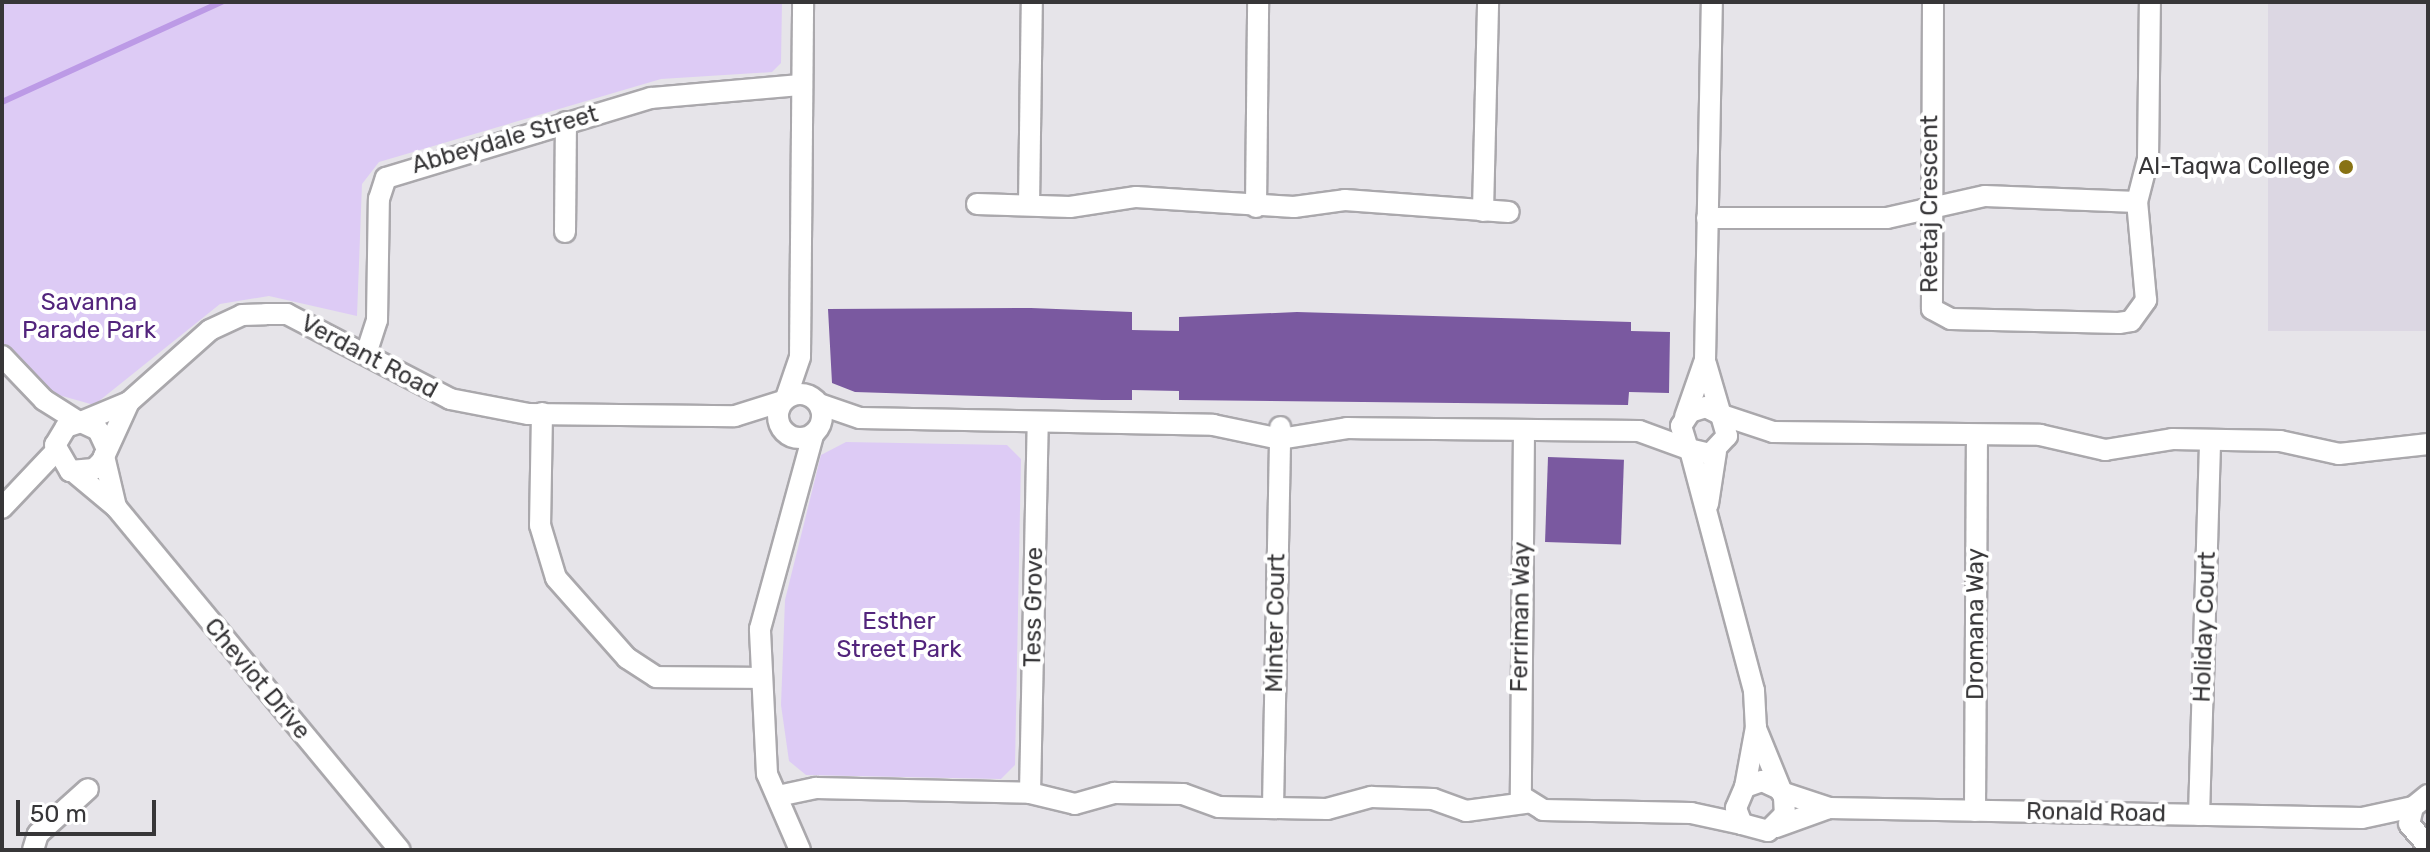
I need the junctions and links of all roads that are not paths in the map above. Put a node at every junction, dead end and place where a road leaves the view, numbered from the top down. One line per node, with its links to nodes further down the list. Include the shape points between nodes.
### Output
1 (803, 2): 8 (street)
2 (1032, 2): 12 (street)
3 (1258, 2): 13 (street)
4 (1488, 2): 14 (street)
5 (1712, 2): 17 (street)
6 (1933, 2): 16 (street, Reetaj Crescent)
7 (2150, 2): 10 (street, Reetaj Crescent, via 2148,159)
8 (801, 85): 9 (street, Abbeydale Street, via 686,91); 21 (street)
9 (566, 122): 18 (street); 19 (street, Abbeydale Street, via 386,178 379,199 377,320)
10 (2137, 202): 16 (street, via 1985,196); 16 (street, Reetaj Crescent, via 2146,300 2131,321 2119,323 1941,316 1928,293)
11 (977, 204): 12 (street)
12 (1029, 205): 13 (street, via 1070,207 1136,197)
13 (1256, 207): 14 (street, via 1375,200)
14 (1483, 211): 15 (street)
15 (1509, 212)
16 (1929, 213): 17 (street)
17 (1707, 218): 22 (street)
18 (565, 232)
19 (366, 354): 25 (street, Verdant Road, via 287,314 242,315 210,330); 27 (street, Verdant Road, via 450,399)
20 (2, 356): 23 (street)
21 (800, 357): 24 (street); 26 (street)
22 (1705, 360): 28 (street); 31 (street)
23 (44, 400): 32 (street); 43 (street)
24 (785, 400): 26 (street, via 801,394); 29 (street, Verdant Road); 38 (street, via 778,416)
25 (129, 402): 32 (street, Verdant Road); 45 (street, Verdant Road)
26 (817, 402): 30 (street); 39 (street)
27 (542, 413): 29 (street, Verdant Road); 53 (street, via 540,525 556,578 627,658 656,677)
28 (1721, 415): 31 (street, via 1706,407); 37 (street); 46 (street, via 1727,436)
29 (735, 416): 38 (street, Verdant Road)
30 (860, 418): 33 (street); 39 (street)
31 (1685, 418): 35 (street); 44 (street, via 1681,434)
32 (80, 422): 43 (street); 45 (street, via 98,430)
33 (1038, 422): 36 (street, via 1213,425); 58 (street, Tess Grove)
34 (1524, 430): 35 (street); 36 (street); 61 (street, Ferriman Way, via 1519,785)
35 (1639, 431): 44 (street)
36 (1280, 432): 62 (street, Minter Court)
37 (1773, 432): 40 (street); 46 (street)
38 (785, 433): 39 (street); 48 (street)
39 (814, 433): 48 (street)
40 (1977, 436): 41 (street, via 2040,435 2105,450); 64 (street, Dromana Way)
41 (2210, 440): 42 (street, via 2280,441 2339,454); 66 (street, Holiday Court)
42 (2428, 444)
43 (56, 445): 47 (street); 49 (street)
44 (1689, 449): 46 (street); 52 (street)
45 (105, 451): 47 (street, via 90,471); 50 (street, Cheviot Drive)
46 (1717, 451): 52 (street)
47 (72, 472): 49 (street); 50 (street, Cheviot Drive)
48 (796, 477): 53 (street, via 760,629)
49 (31, 485): 51 (street)
50 (116, 507): 72 (street, Cheviot Drive)
51 (2, 508)
52 (1707, 508): 54 (street, via 1746,654)
53 (761, 678): 59 (street, via 767,774)
54 (1756, 727): 56 (street); 57 (street)
55 (88, 789): 71 (street, via 46,824)
56 (1742, 790): 57 (street, via 1762,781); 65 (street); 68 (street, via 1736,808)
57 (1780, 790): 63 (street, Ronald Road); 69 (street, via 1785,814)
58 (1030, 793): 59 (street, via 816,788); 62 (street, via 1075,804 1114,793 1150,793 1183,794 1219,807)
59 (778, 796): 73 (street)
60 (2424, 797): 67 (street, Ronald Road); 70 (street)
61 (1526, 803): 62 (street, via 1466,811 1433,799 1395,797 1327,809); 65 (street, via 1543,810)
62 (1273, 807)
63 (1829, 808): 64 (street, Ronald Road); 69 (street, Ronald Road)
64 (1975, 811): 66 (street, Ronald Road)
65 (1691, 813): 68 (street)
66 (2199, 815): 67 (street, Ronald Road)
67 (2362, 818): 70 (street, Ronald Road)
68 (1742, 824): 69 (street, via 1759,832)
69 (1776, 827)
70 (2420, 839)
71 (33, 850)
72 (400, 850)
73 (800, 850)

